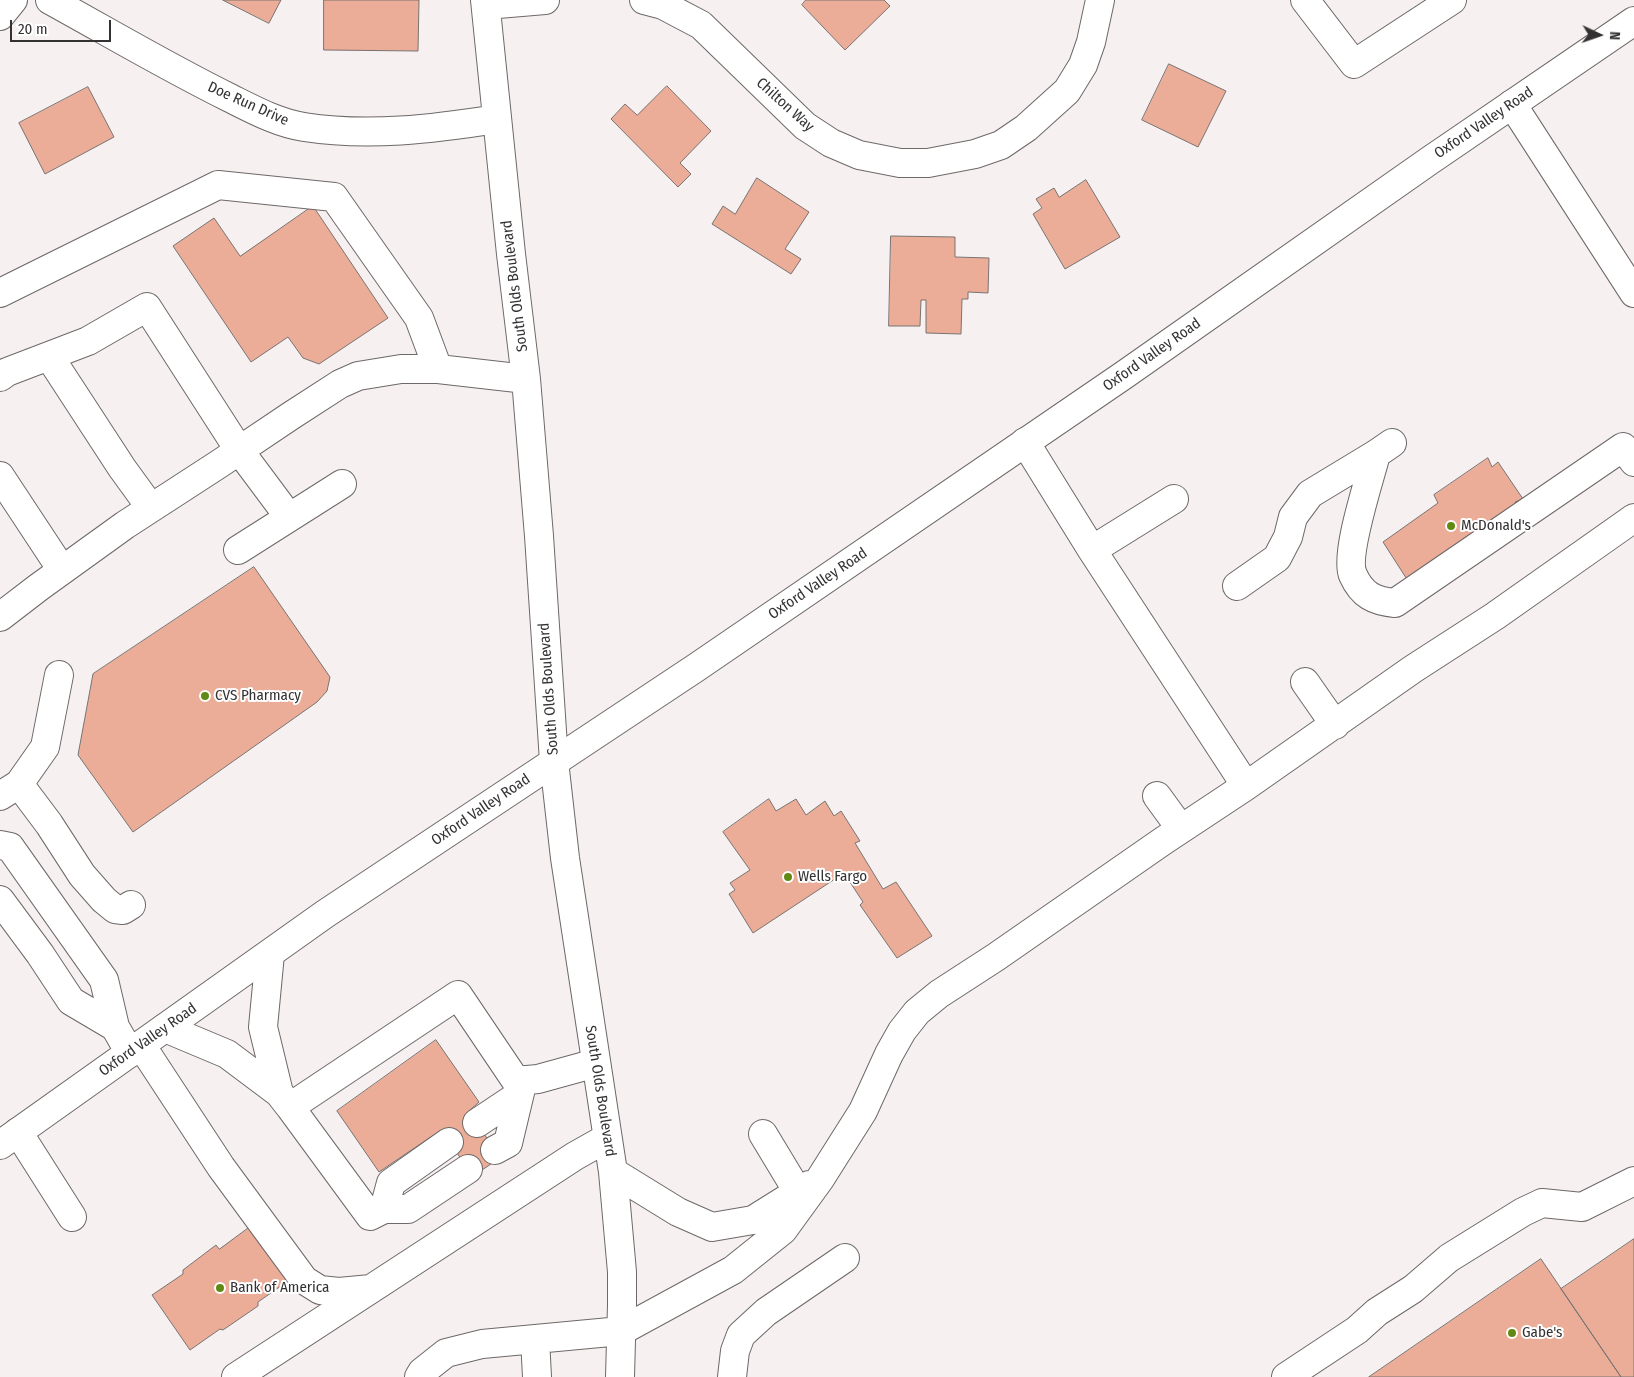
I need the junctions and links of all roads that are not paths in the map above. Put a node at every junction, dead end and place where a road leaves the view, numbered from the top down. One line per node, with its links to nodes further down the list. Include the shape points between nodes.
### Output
1 (13, 0): 9 (street)
2 (50, 0): 12 (street, Doe Run Drive, via 207,87 268,116 302,127 346,132 405,131)
3 (644, 0): 4 (street, Chilton Way, via 664,5 701,25 805,126 831,143 859,155 900,163 928,163 975,154 1001,144 1026,128 1067,91 1083,65)
4 (1100, 0)
5 (1305, 0): 6 (street, via 1354,64)
6 (1452, 0)
7 (540, 1): 8 (street)
8 (486, 3): 12 (street, South Olds Boulevard)
9 (0, 16)
10 (1634, 21): 11 (street, Oxford Valley Road)
11 (1512, 104): 13 (street); 19 (street, Oxford Valley Road)
12 (497, 118): 18 (street, South Olds Boulevard)
13 (1634, 292)
14 (0, 293): 16 (street, via 218,185 334,197 419,318)
15 (50, 356): 17 (street); 20 (street, via 88,340 147,307); 25 (street)
16 (438, 369): 18 (street); 20 (street, via 401,369 358,376 340,384)
17 (0, 377)
18 (526, 379): 36 (street, South Olds Boulevard)
19 (1025, 442): 29 (street); 36 (street, Oxford Valley Road)
20 (238, 450): 25 (street); 26 (street)
21 (1628, 454): 31 (street, via 1395,604 1365,593 1352,573 1357,524 1384,449 1310,494 1293,516 1288,537 1277,558)
22 (0, 476): 30 (street)
23 (342, 484): 26 (street)
24 (1174, 499): 29 (street)
25 (151, 508): 30 (street)
26 (289, 517): 28 (street)
27 (1634, 518): 35 (street)
28 (238, 550)
29 (1092, 550): 37 (street)
30 (62, 570): 32 (street)
31 (1236, 586)
32 (0, 617)
33 (59, 675): 38 (street, via 45,747)
34 (1305, 682): 35 (street)
35 (1334, 725): 37 (street)
36 (554, 761): 44 (street, Oxford Valley Road); 48 (street, South Olds Boulevard)
37 (1246, 786): 40 (street)
38 (10, 790): 43 (street, via 49,824 82,875 104,900 116,909 123,910)
39 (1157, 796): 40 (street)
40 (1181, 829): 60 (street, via 917,1012 889,1054 863,1112)
41 (0, 845): 45 (street, via 10,847 104,980)
42 (0, 900): 45 (street, via 71,1001)
43 (131, 905)
44 (270, 954): 46 (street, Oxford Valley Road); 50 (street, via 263,1027)
45 (115, 1027): 47 (street)
46 (165, 1028): 47 (street, Oxford Valley Road); 50 (street, via 227,1054)
47 (135, 1049): 54 (street, Oxford Valley Road); 64 (street, via 178,1103 304,1280 320,1290)
48 (596, 1063): 49 (street); 53 (street, South Olds Boulevard)
49 (521, 1087): 50 (street, via 458,995); 51 (street); 56 (street, via 508,1143)
50 (284, 1100): 61 (street, via 370,1216)
51 (477, 1123)
52 (763, 1134): 60 (street)
53 (608, 1138): 58 (street, South Olds Boulevard); 64 (street)
54 (9, 1139): 62 (street)
55 (450, 1142): 61 (street, via 391,1183)
56 (495, 1150)
57 (468, 1169): 61 (street, via 408,1209)
58 (612, 1172): 60 (street, via 678,1212 712,1227 753,1220); 65 (street, South Olds Boulevard, via 622,1272)
59 (1634, 1181): 72 (street, via 1582,1207 1542,1204 1523,1212 1449,1258 1357,1330)
60 (809, 1185): 65 (street, via 782,1230 733,1270)
61 (384, 1209)
62 (72, 1217)
63 (845, 1258): 71 (street, via 766,1312 741,1335 735,1351)
64 (372, 1289): 67 (street)
65 (621, 1330): 66 (street); 70 (street, South Olds Boulevard)
66 (535, 1339): 68 (street, via 482,1344 446,1352); 69 (street)
67 (236, 1377)
68 (419, 1377)
69 (537, 1377)
70 (620, 1377)
71 (732, 1377)
72 (1286, 1377)

